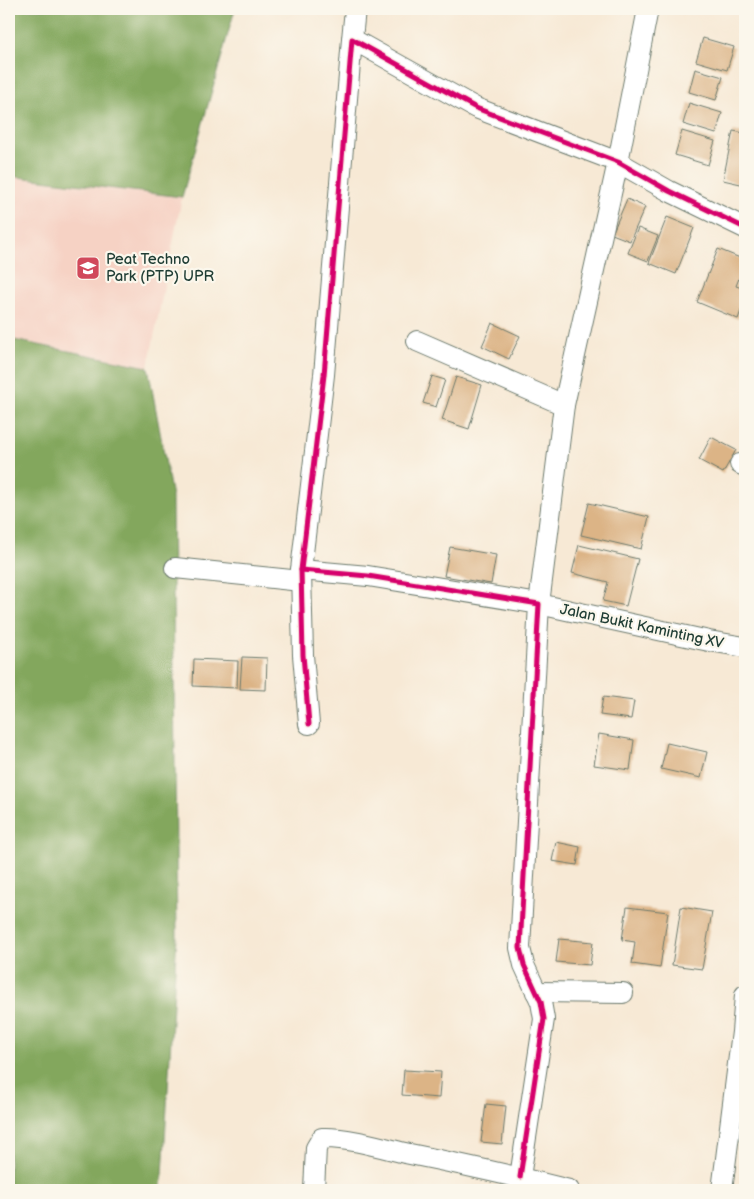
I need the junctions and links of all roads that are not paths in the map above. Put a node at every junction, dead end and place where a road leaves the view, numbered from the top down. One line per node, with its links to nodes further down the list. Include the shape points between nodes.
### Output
1 (355, 9): 3 (street)
2 (648, 9): 4 (street)
3 (352, 39): 4 (street, via 476,108); 9 (street, via 324,375)
4 (618, 162): 5 (street); 7 (street)
5 (745, 228)
6 (417, 341): 7 (street)
7 (564, 405): 10 (street)
8 (175, 568): 9 (street, Jalan Bukit Kaminting XV)
9 (301, 575): 10 (street, Jalan Bukit Kaminting XV, via 368,576); 12 (street)
10 (539, 604): 11 (street, Jalan Bukit Kaminting XV); 13 (street, via 520,948)
11 (745, 647)
12 (309, 724)
13 (536, 992): 14 (street); 16 (street, via 544,1019)
14 (623, 993)
15 (745, 995): 19 (street)
16 (520, 1177): 17 (street, via 322,1138 316,1148); 18 (street)
17 (314, 1190)
18 (569, 1190)
19 (722, 1190)

